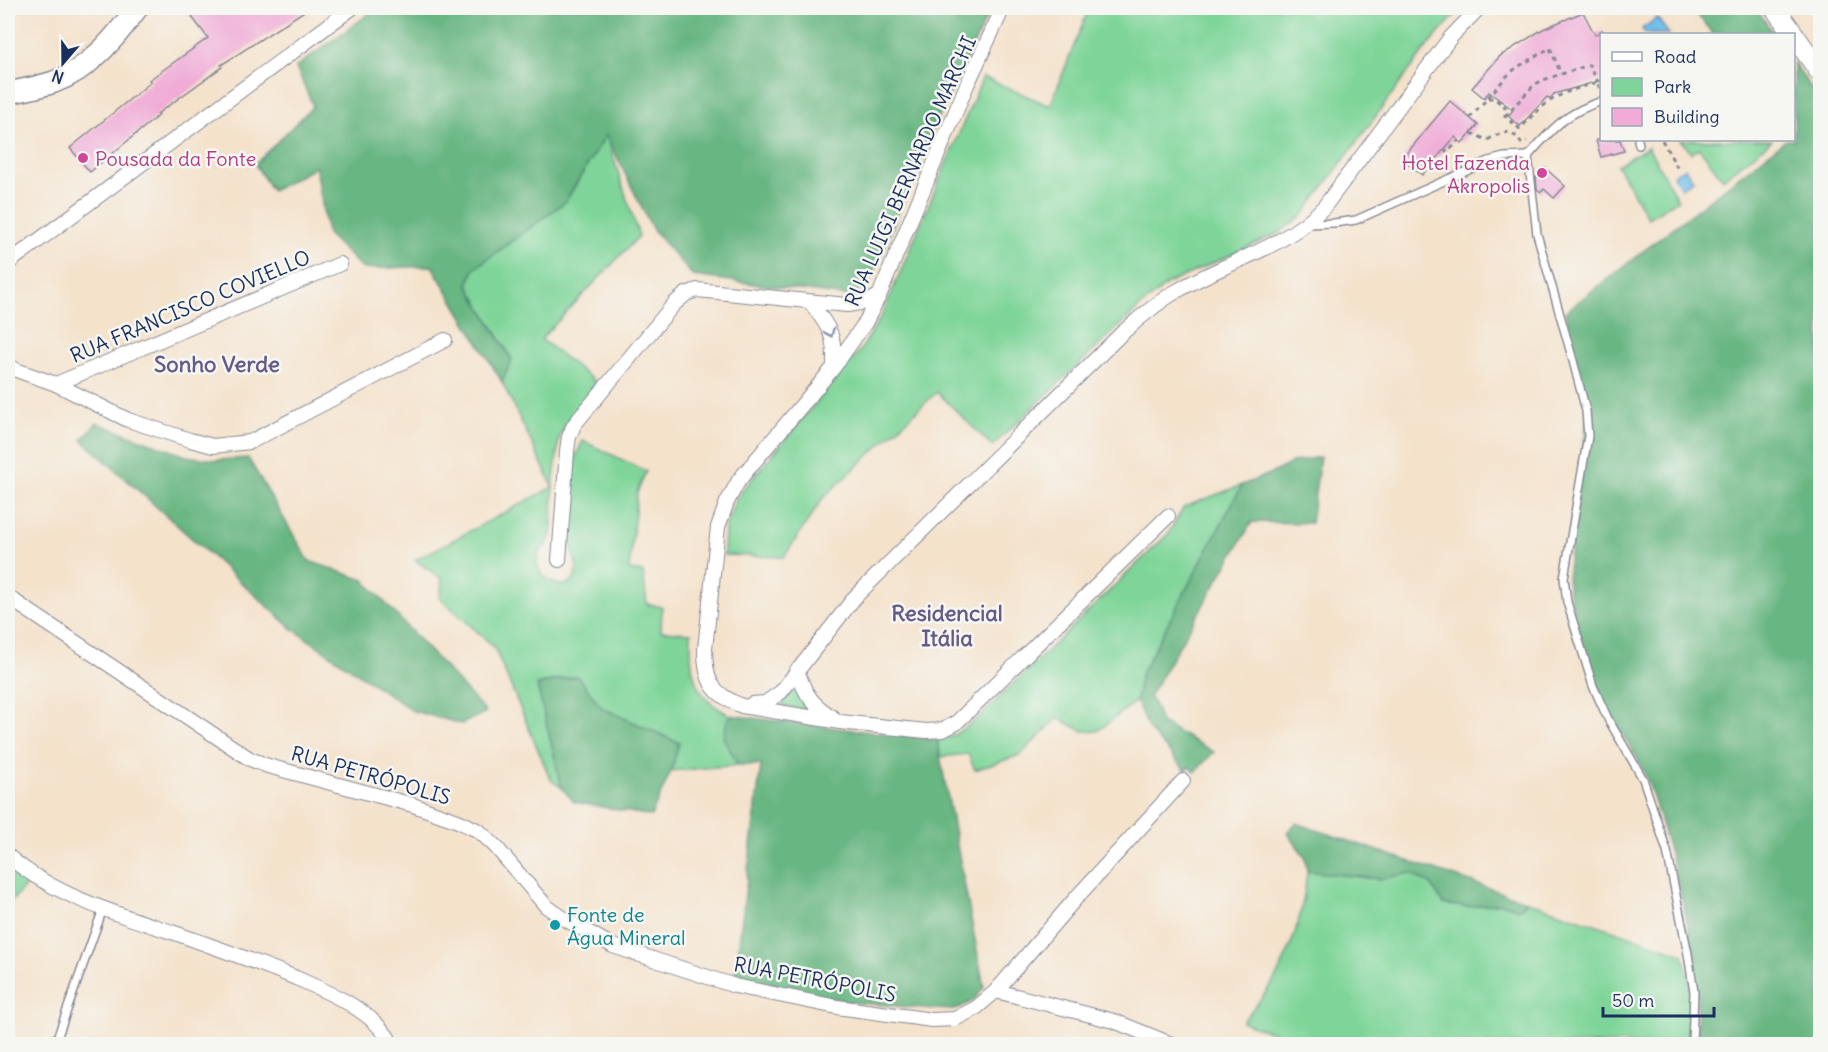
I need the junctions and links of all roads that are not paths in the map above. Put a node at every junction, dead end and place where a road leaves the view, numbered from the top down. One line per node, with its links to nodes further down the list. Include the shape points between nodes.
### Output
1 (137, 8): 9 (main road, via 107,47 84,66 55,82)
2 (352, 8): 13 (street)
3 (1003, 8): 15 (street, RUA LUIGI BERNARDO MARCHI)
4 (1479, 8): 12 (street, via 1450,38 1324,207)
5 (1775, 8): 6 (street)
6 (1793, 33)
7 (1795, 36): 8 (street)
8 (1821, 72)
9 (8, 93)
10 (1600, 99): 11 (lane, via 1562,119)
11 (1528, 156): 12 (lane, via 1489,161 1356,220); 34 (lane, via 1537,234 1586,411 1588,436 1564,578 1567,603 1593,686 1643,779 1666,851 1694,992)
12 (1307, 224): 24 (street, via 1178,290 1122,333 855,597)
13 (8, 263)
14 (339, 264): 20 (street, RUA FRANCISCO COVIELLO)
15 (879, 296): 16 (street, via 846,305); 19 (street, RUA LUIGI BERNARDO MARCHI)
16 (811, 303): 19 (street, one-way to 19, via 829,327 835,343); 22 (street, via 697,290 674,304 569,436)
17 (445, 340): 20 (street, via 250,442 230,446 213,446 128,420)
18 (8, 365): 20 (street)
19 (834, 367): 25 (street, RUA LUIGI BERNARDO MARCHI, via 739,480 718,526 705,668 717,692)
20 (57, 384)
21 (1168, 516): 26 (street, RUA LUIGI BERNARDO MARCHI, via 956,723 943,730 926,731)
22 (559, 560)
23 (8, 597): 30 (street, RUA PETRÓPOLIS, via 249,759 413,805 478,831 546,906 614,946 735,986 837,1007 932,1020 955,1018 976,1008)
24 (797, 670): 25 (street, via 774,699); 26 (street, via 811,701)
25 (742, 706): 26 (street, RUA LUIGI BERNARDO MARCHI)
26 (840, 722)
27 (1183, 781): 30 (street, RUA PETRÓPOLIS)
28 (8, 856): 29 (street, via 30,873)
29 (103, 909): 31 (lane); 32 (street, via 247,957 334,995 368,1017)
30 (996, 990): 33 (street, via 1114,1021)
31 (55, 1044)
32 (392, 1044)
33 (1171, 1044)
34 (1692, 1044)

